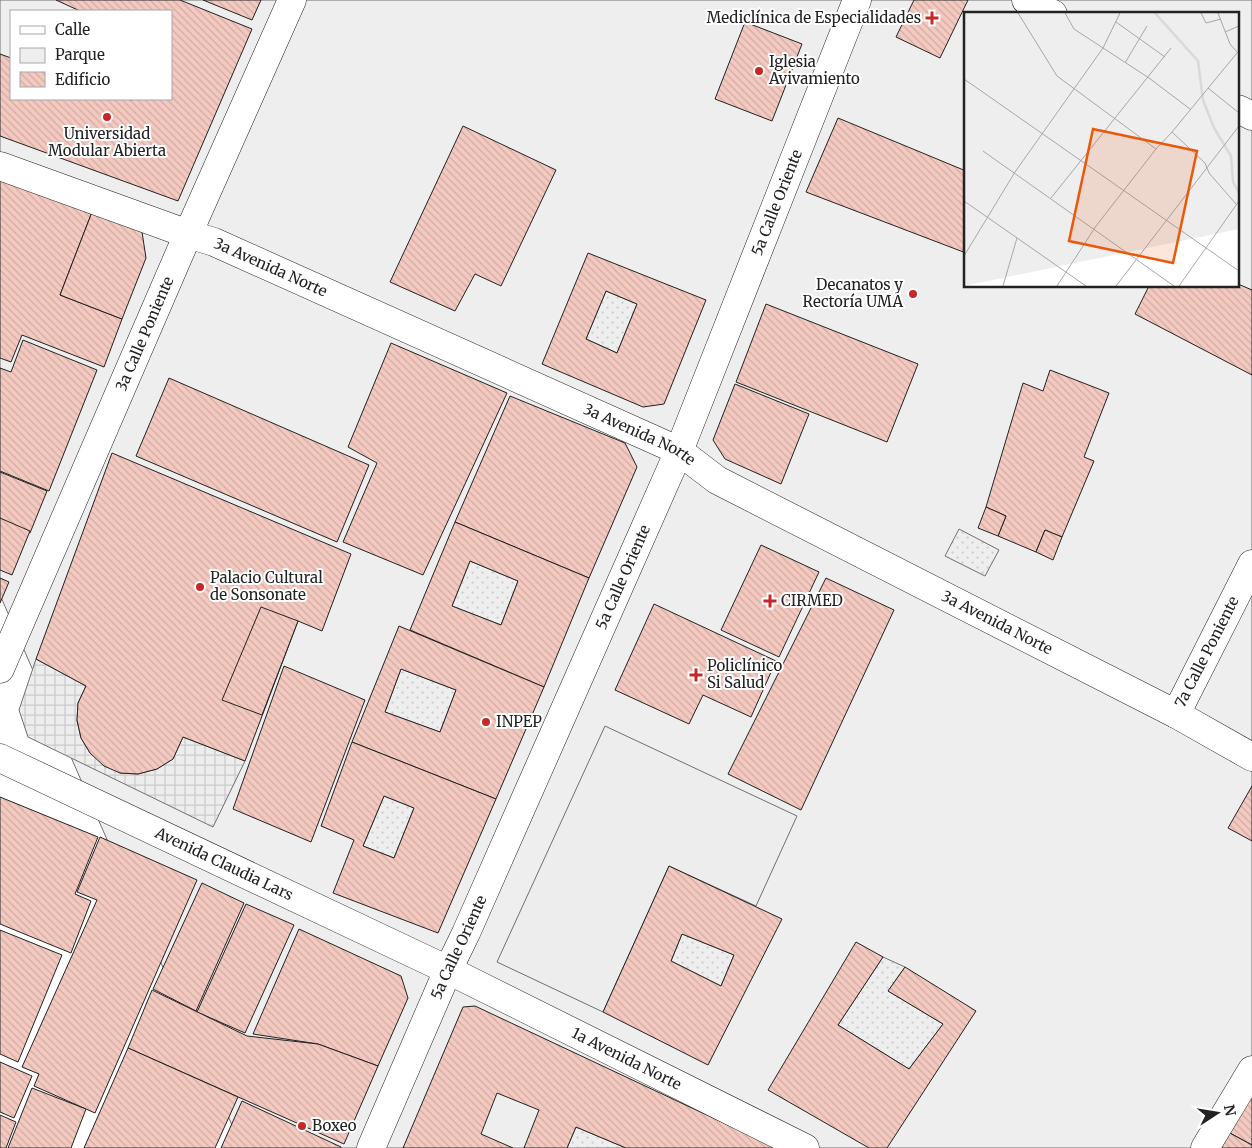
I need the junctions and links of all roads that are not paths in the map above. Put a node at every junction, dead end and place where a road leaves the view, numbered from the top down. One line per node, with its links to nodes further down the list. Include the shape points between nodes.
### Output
1 (292, 0): 8 (street, 3a Calle Poniente)
2 (857, 0): 9 (street, 5a Calle Oriente)
3 (1026, 0): 4 (street)
4 (1049, 12)
5 (1240, 110): 6 (street)
6 (1252, 116)
7 (0, 166): 8 (street, 3a Avenida Norte)
8 (188, 234): 9 (street, 3a Avenida Norte, via 221,245); 11 (street, 3a Calle Poniente)
9 (679, 451): 12 (street, 3a Avenida Norte, via 717,480); 15 (street, 5a Calle Oriente)
10 (1252, 564): 12 (street, 7a Calle Poniente)
11 (0, 669)
12 (1176, 714): 13 (street, 3a Avenida Norte)
13 (1252, 757)
14 (0, 758): 15 (street, Avenida Claudia Lars)
15 (448, 970): 17 (street, 5a Calle Oriente); 18 (street, 1a Avenida Norte)
16 (1252, 1070): 19 (street)
17 (371, 1148)
18 (805, 1148)
19 (1204, 1148)

